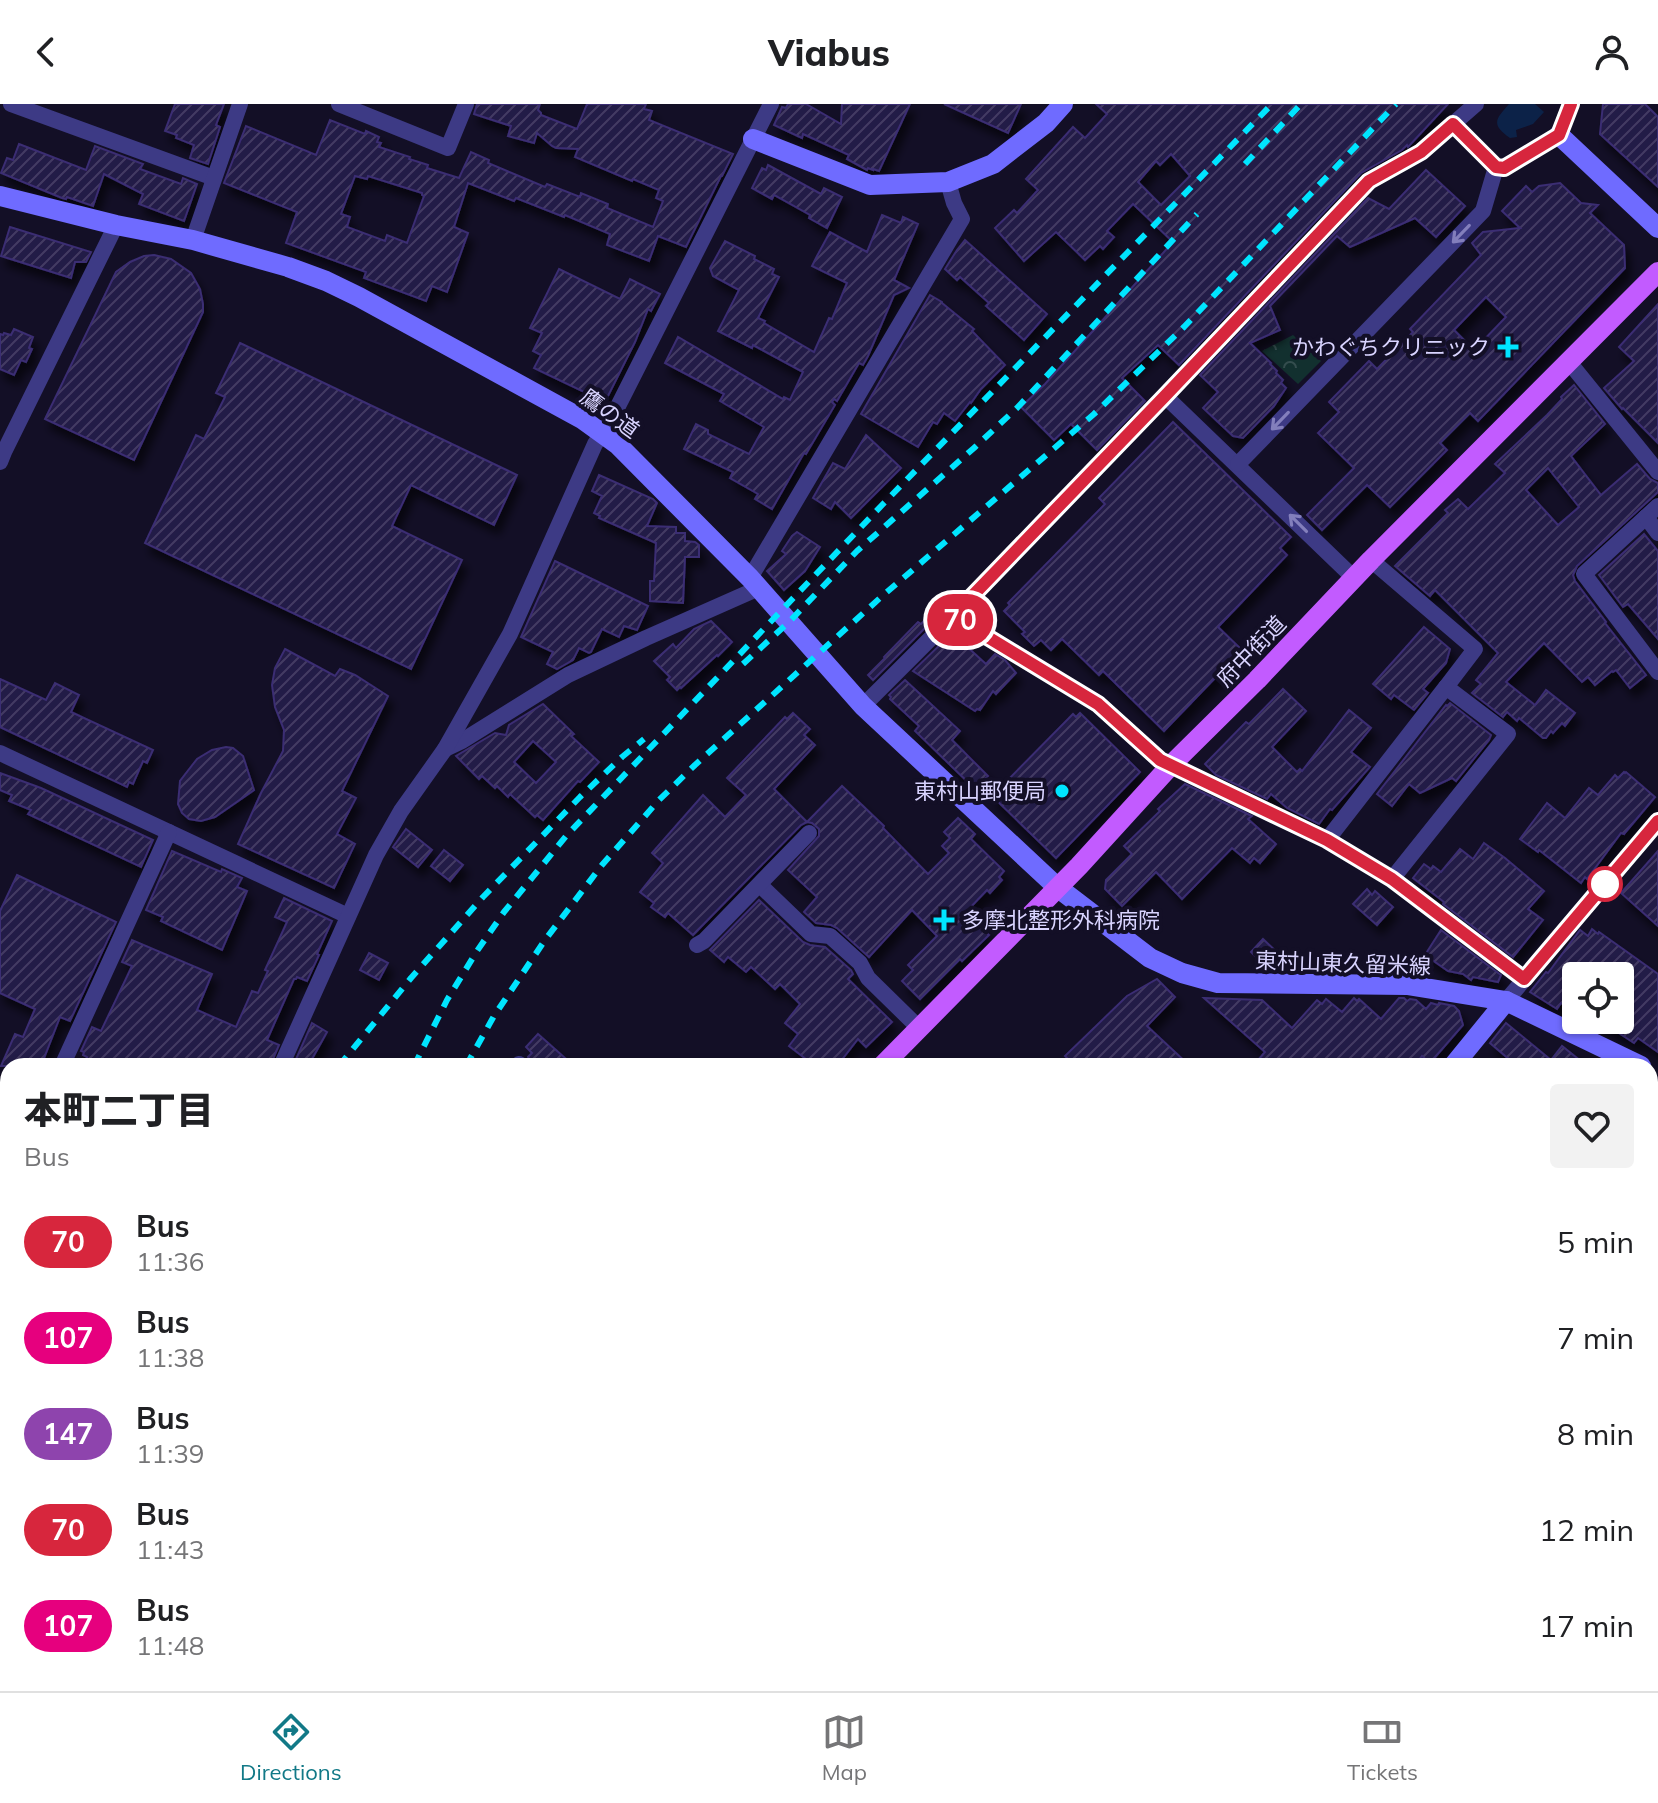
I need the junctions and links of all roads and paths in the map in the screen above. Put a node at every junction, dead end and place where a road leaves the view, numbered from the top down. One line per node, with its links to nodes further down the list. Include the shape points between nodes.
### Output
1 (11, 104): 13 (street)
2 (240, 104): 13 (street)
3 (339, 104): 4 (street, via 448,148)
4 (466, 104)
5 (771, 104): 11 (street)
6 (1063, 104): 14 (street, via 993,164)
7 (1476, 104): 9 (street)
8 (1571, 104): 10 (street)
9 (1453, 124): 12 (street); 21 (street, via 1421,152 1369,181)
10 (1559, 135): 12 (street, via 1504,168); 17 (street)
11 (753, 139): 14 (street, via 870,185); 22 (street)
12 (1496, 167): 24 (street, one-way to 24, via 1483,211)
13 (214, 178): 18 (street)
14 (948, 182): 30 (street, via 962,219)
15 (0, 196): 16 (street, 鷹の道)
16 (116, 225): 18 (street, 鷹の道); 23 (street)
17 (1658, 228)
18 (193, 240): 22 (street, 鷹の道, via 326,281)
19 (1658, 272): 20 (main road, 府中街道)
20 (1569, 362): 25 (street); 28 (main road, 府中街道)
21 (1165, 396): 24 (street); 31 (street)
22 (603, 432): 30 (street, 鷹の道); 35 (street, via 510,634)
23 (0, 462)
24 (1238, 464): 29 (street, one-way to 24)
25 (1658, 472)
26 (1652, 512): 27 (street); 32 (street, via 1584,574)
27 (1658, 533)
28 (1371, 560): 29 (main road, 府中街道); 33 (street, via 1475,649)
29 (1354, 578): 37 (main road, 府中街道)
30 (754, 583): 34 (street, 鷹の道); 35 (street, via 568,675)
31 (953, 616): 34 (street); 37 (street, via 1098,704 1160,760)
32 (1658, 672)
33 (1446, 687): 41 (street); 42 (street, via 1508,734)
34 (863, 706): 44 (street, 鷹の道)
35 (445, 749): 45 (street, via 401,811)
36 (0, 753): 39 (street)
37 (1172, 764): 41 (street); 44 (main road, 府中街道)
38 (1658, 821): 47 (street)
39 (169, 832): 45 (street); 50 (street)
40 (809, 833): 43 (street)
41 (1327, 840): 42 (street)
42 (1392, 879): 47 (street)
43 (760, 885): 46 (street); 49 (street, via 811,934 830,936)
44 (1057, 887): 48 (street, 東村山東久留米線, via 1150,958 1218,983 1407,985); 49 (main road, 府中街道)
45 (348, 916): 51 (street)
46 (697, 945)
47 (1524, 979): 48 (street)
48 (1506, 1001): 53 (street); 54 (street, 東村山東久留米線)
49 (919, 1028): 52 (main road, 府中街道)
50 (71, 1058)
51 (285, 1058)
52 (890, 1058)
53 (1460, 1058)
54 (1624, 1058)

